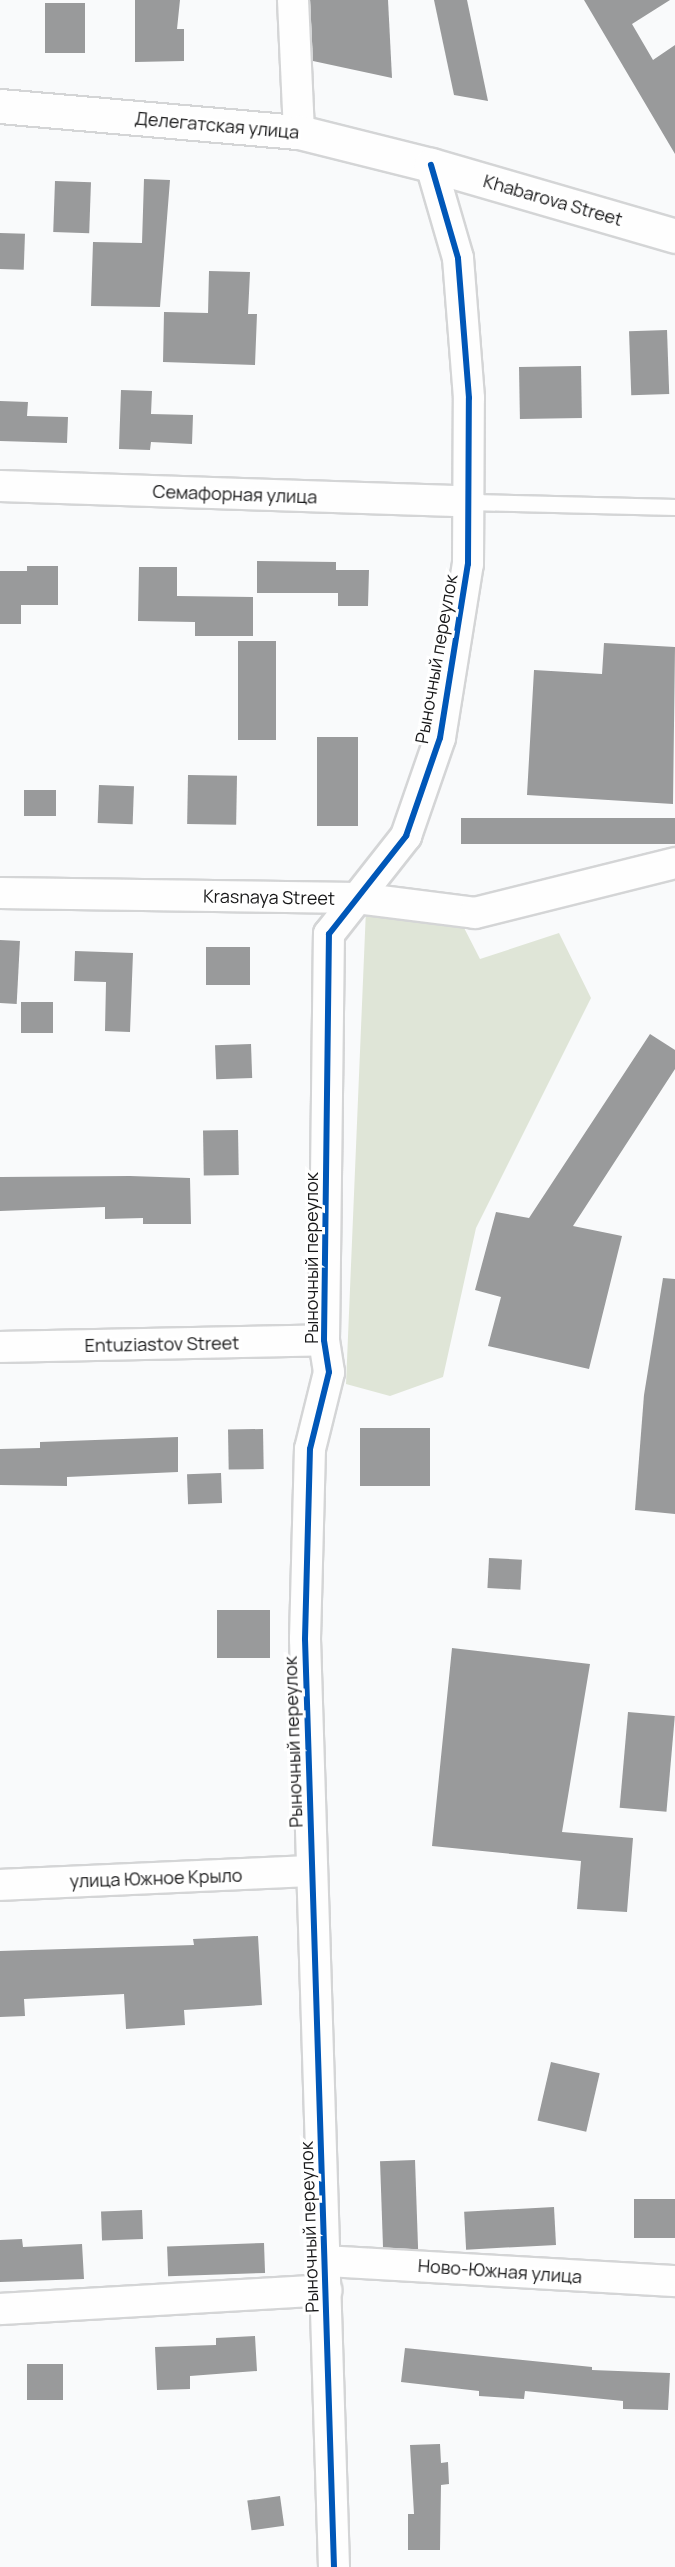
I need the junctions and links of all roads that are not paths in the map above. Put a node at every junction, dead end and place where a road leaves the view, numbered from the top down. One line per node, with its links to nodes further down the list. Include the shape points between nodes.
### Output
1 (293, 0): 3 (street)
2 (0, 106): 3 (main road, Делегатская улица)
3 (300, 132): 4 (main road, Делегатская улица)
4 (432, 165): 5 (main road, Khabarova Street); 7 (street, Рыночный переулок, via 458,258 469,398)
5 (675, 236)
6 (0, 486): 7 (street, Семафорная улица)
7 (470, 502): 8 (lane); 11 (street, Рыночный переулок, via 468,564 440,738 406,836)
8 (675, 507)
9 (675, 863): 11 (street, Krasnaya Street, via 475,913)
10 (0, 893): 11 (street, Krasnaya Street)
11 (357, 898): 12 (street, Рыночный переулок, via 329,934)
12 (324, 1340): 13 (street, Entuziastov Street); 14 (street, Рыночный переулок, via 329,1372 310,1449 305,1639)
13 (0, 1347)
14 (312, 1871): 15 (street, улица Южное Крыло); 16 (street, Рыночный переулок)
15 (0, 1884)
16 (325, 2260): 17 (street, Ново-Южная улица); 18 (street, Рыночный переулок)
17 (675, 2281)
18 (326, 2290): 19 (street); 20 (street, Рыночный переулок)
19 (0, 2309)
20 (334, 2567)

